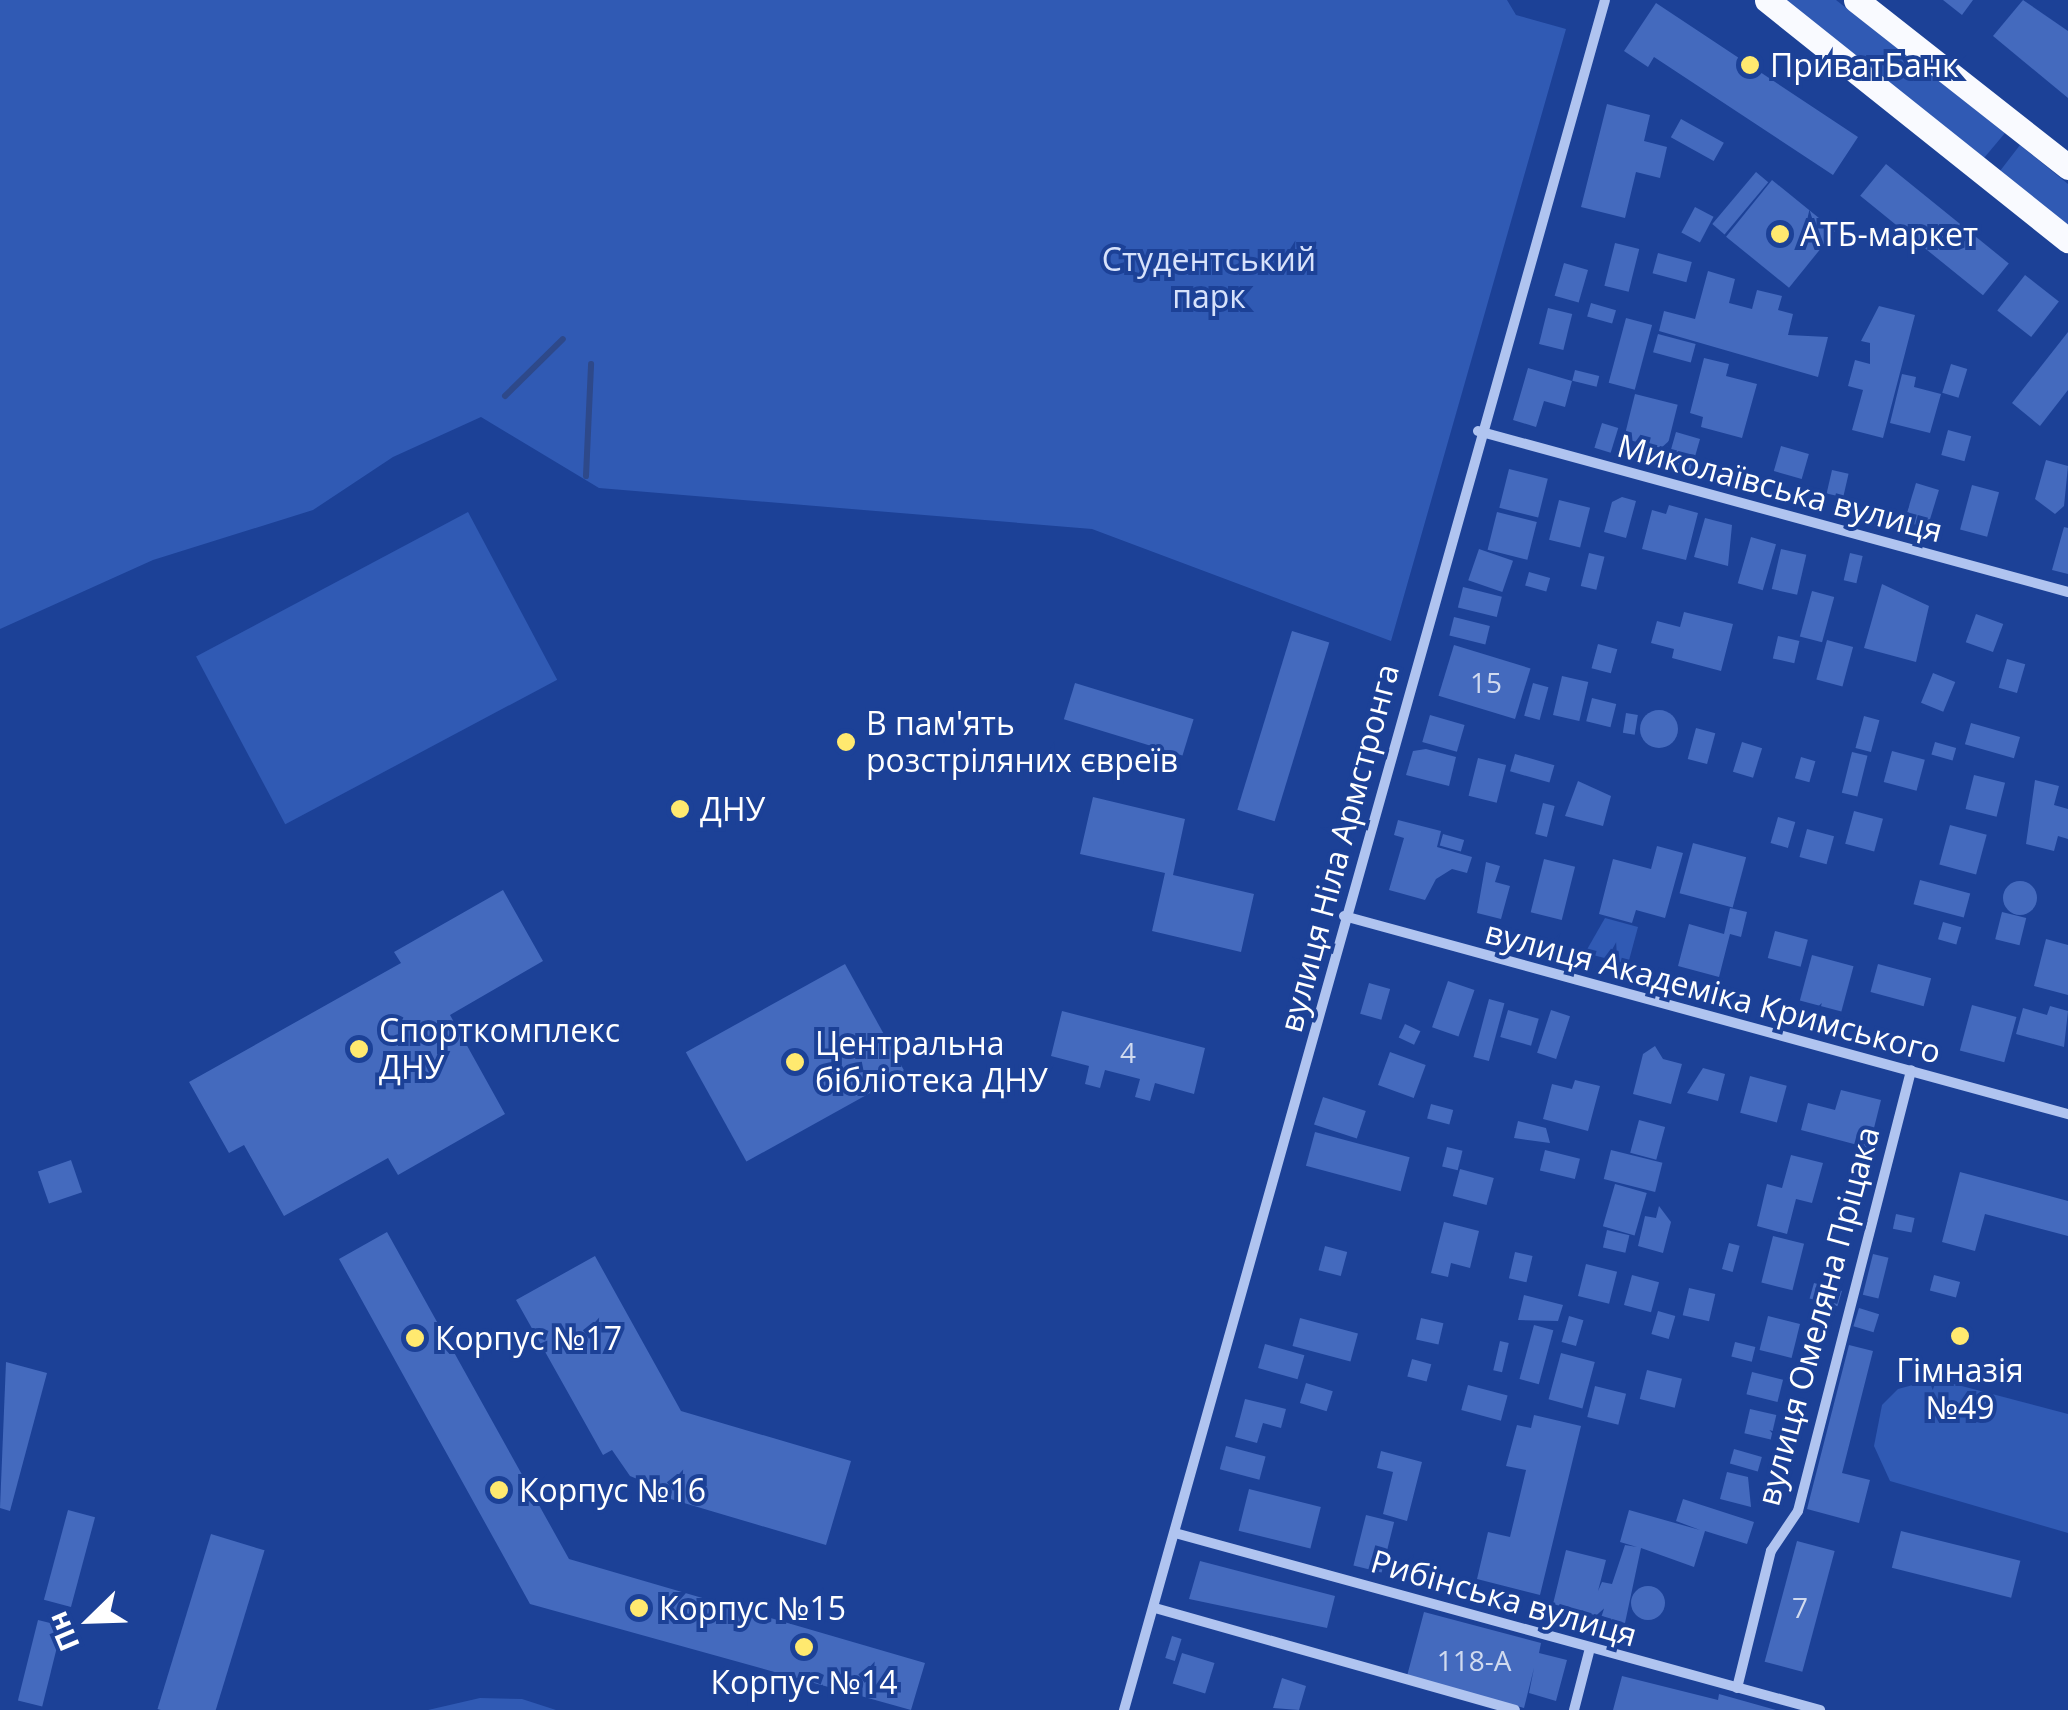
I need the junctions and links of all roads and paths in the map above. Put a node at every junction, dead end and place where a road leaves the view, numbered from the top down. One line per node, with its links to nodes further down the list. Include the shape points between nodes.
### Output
1 (1605, 0): 6 (street, вулиця Ніла Армстронга)
2 (1767, 0): 5 (main road)
3 (1856, 0): 4 (main road)
4 (2068, 167)
5 (2068, 240)
6 (1478, 430): 7 (street, Миколаївська вулиця); 8 (street, вулиця Ніла Армстронга)
7 (2068, 592)
8 (1344, 916): 9 (street, вулиця Академіка Кримського); 11 (street, вулиця Ніла Армстронга)
9 (1911, 1070): 10 (street, вулиця Академіка Кримського); 14 (street, вулиця Омеляна Пріцака, via 1798,1511 1771,1551)
10 (2068, 1114)
11 (1175, 1532): 12 (street, вулиця Ніла Армстронга); 13 (street, Рибінська вулиця)
12 (1154, 1608): 16 (street, вулиця Ніла Армстронга); 17 (street)
13 (1590, 1648): 14 (street, Рибінська вулиця); 18 (street)
14 (1737, 1688): 15 (street, Рибінська вулиця)
15 (1786, 1706): 19 (street, Рибінська вулиця)
16 (1124, 1710)
17 (1516, 1710)
18 (1574, 1710)
19 (1820, 1710)

